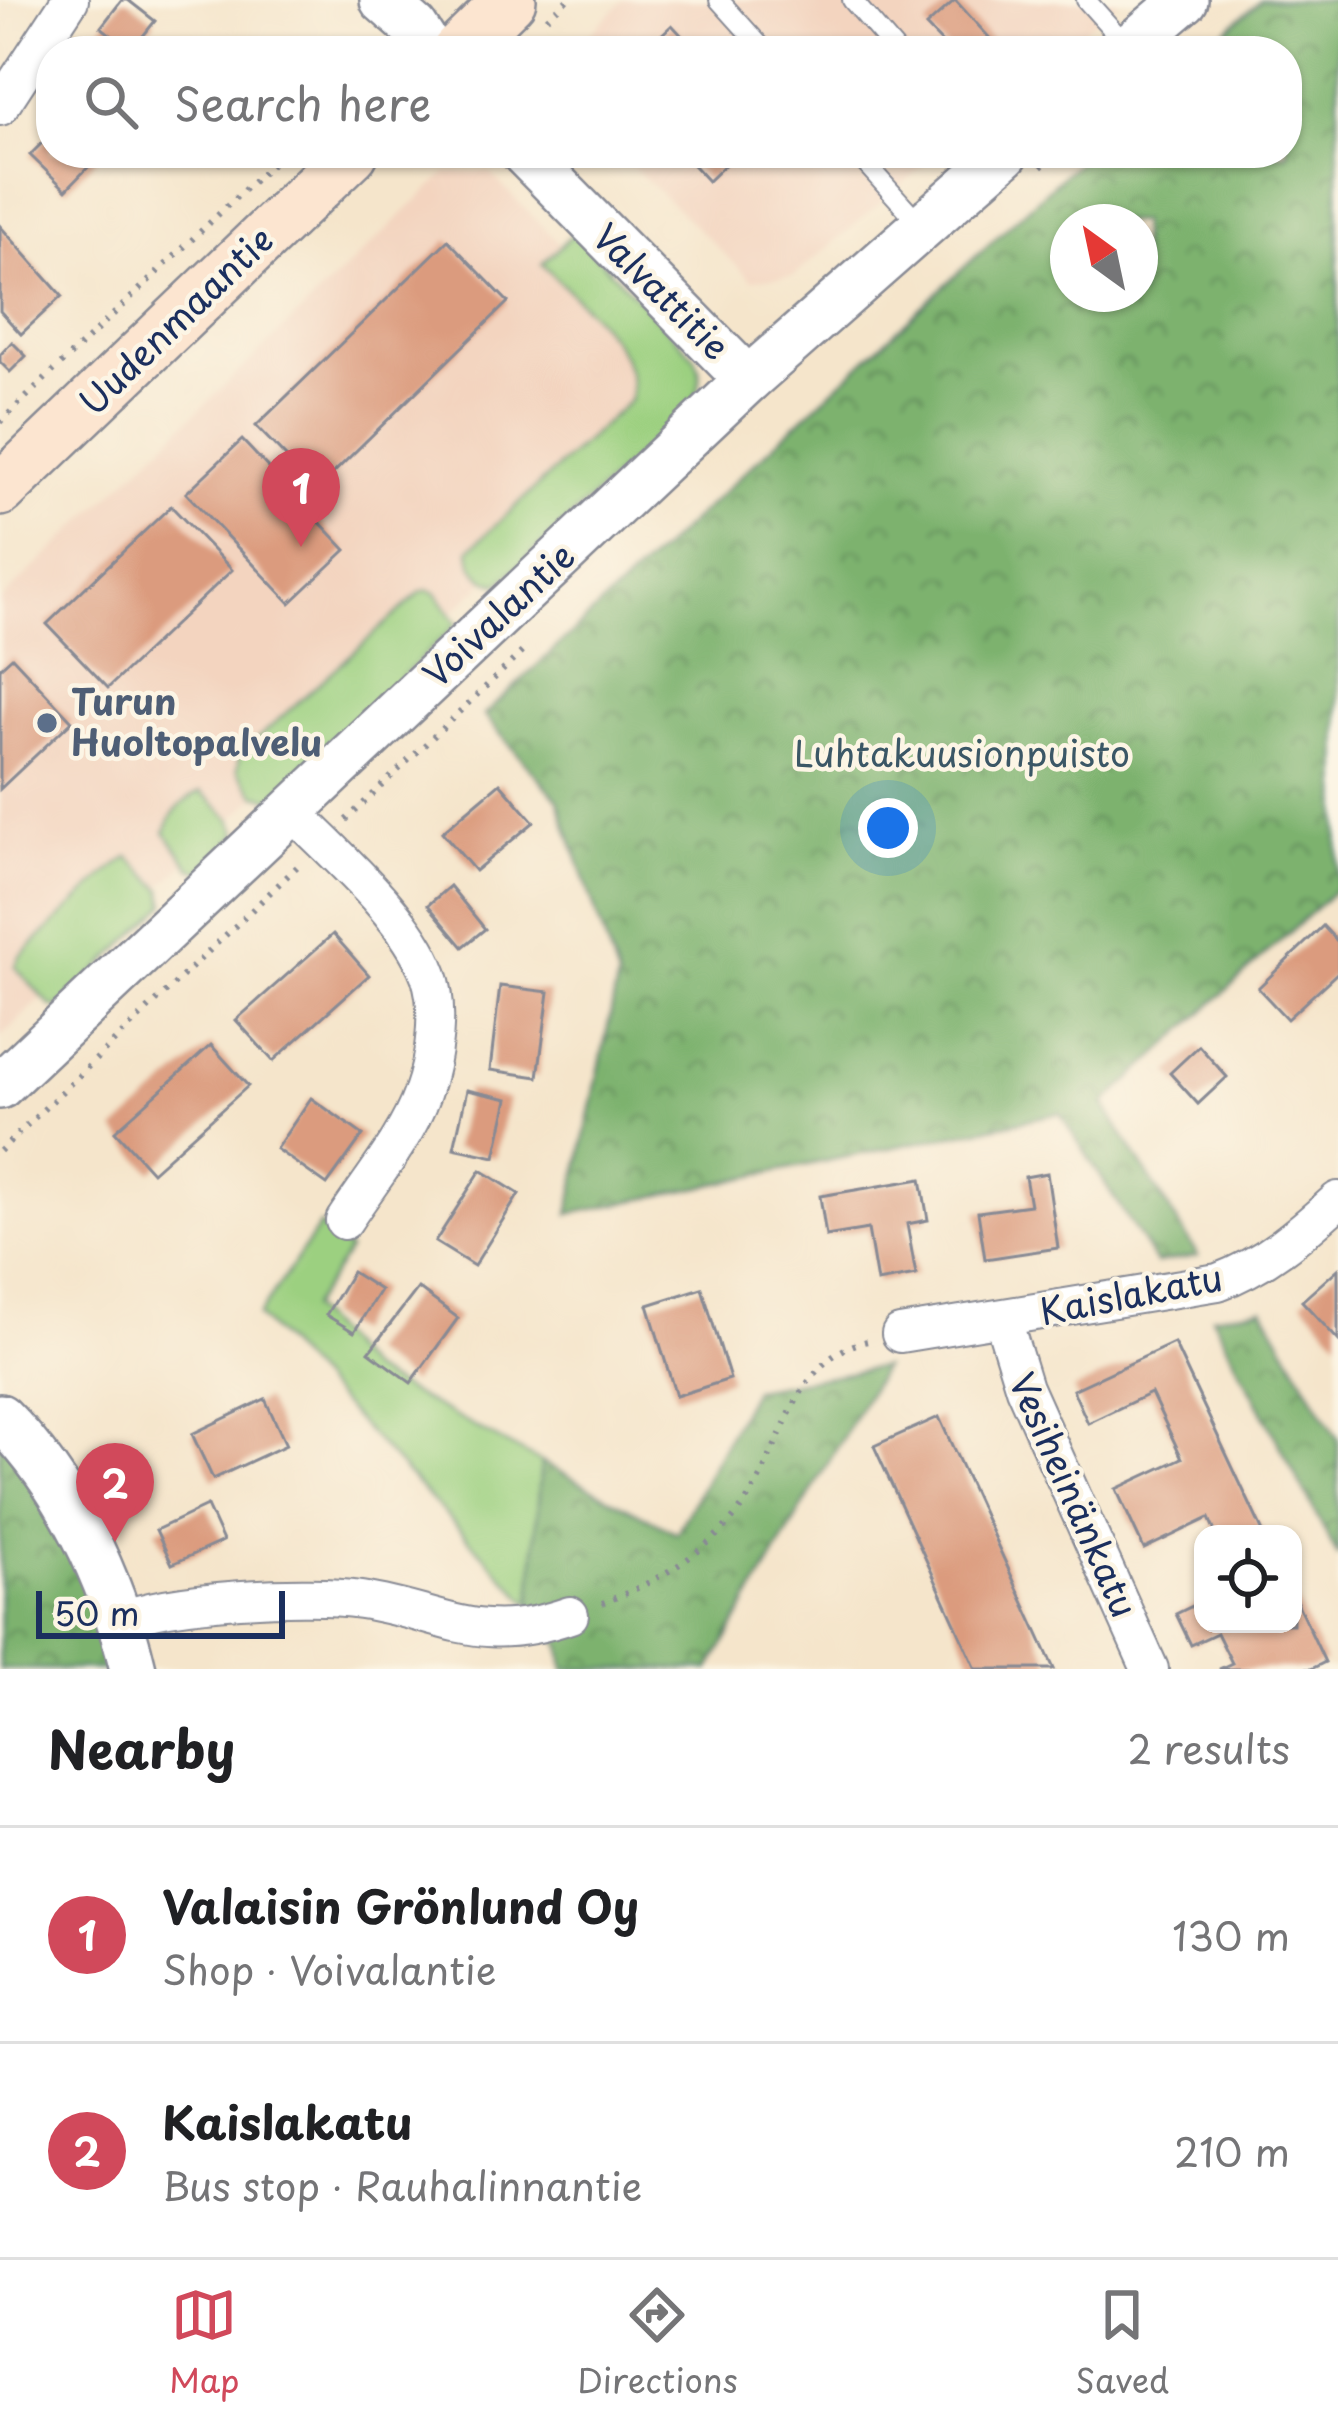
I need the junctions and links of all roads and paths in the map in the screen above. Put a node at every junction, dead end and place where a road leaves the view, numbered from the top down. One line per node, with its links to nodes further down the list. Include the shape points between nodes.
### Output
1 (70, 0): 8 (street)
2 (383, 0): 9 (street)
3 (511, 0): 10 (main road)
4 (719, 0): 11 (lane)
5 (852, 0): 12 (lane)
6 (1086, 0): 13 (lane)
7 (1185, 0): 14 (street)
8 (46, 36)
9 (420, 36)
10 (474, 36)
11 (751, 36)
12 (883, 36)
13 (1116, 36)
14 (1142, 36)
15 (36, 52): 16 (street)
16 (0, 107)
17 (267, 168): 24 (path)
18 (336, 168): 25 (main road, Uudenmaantie)
19 (539, 168): 23 (street, Valvattitie)
20 (870, 168): 22 (lane)
21 (995, 168): 22 (street, Voivalantie)
22 (922, 226): 23 (street, Voivalantie)
23 (748, 380): 27 (street, Voivalantie)
24 (0, 422)
25 (0, 490)
26 (524, 650): 27 (path)
27 (308, 826): 28 (street, Voivalantie); 29 (path); 31 (street, via 387,910 434,994 423,1092)
28 (0, 1086)
29 (0, 1151)
30 (1338, 1200): 32 (street, Kaislakatu, via 1276,1254 1218,1282)
31 (344, 1220)
32 (1003, 1320): 33 (street, Kaislakatu); 38 (street, Vesiheinänkatu, via 1024,1388)
33 (900, 1334): 35 (path, via 840,1350 813,1373 746,1502 710,1542 643,1585)
34 (0, 1417): 36 (street, via 76,1518)
35 (570, 1615): 36 (street, via 483,1630 380,1604 303,1596 146,1609)
36 (121, 1620): 37 (street)
37 (133, 1669)
38 (1150, 1669)

